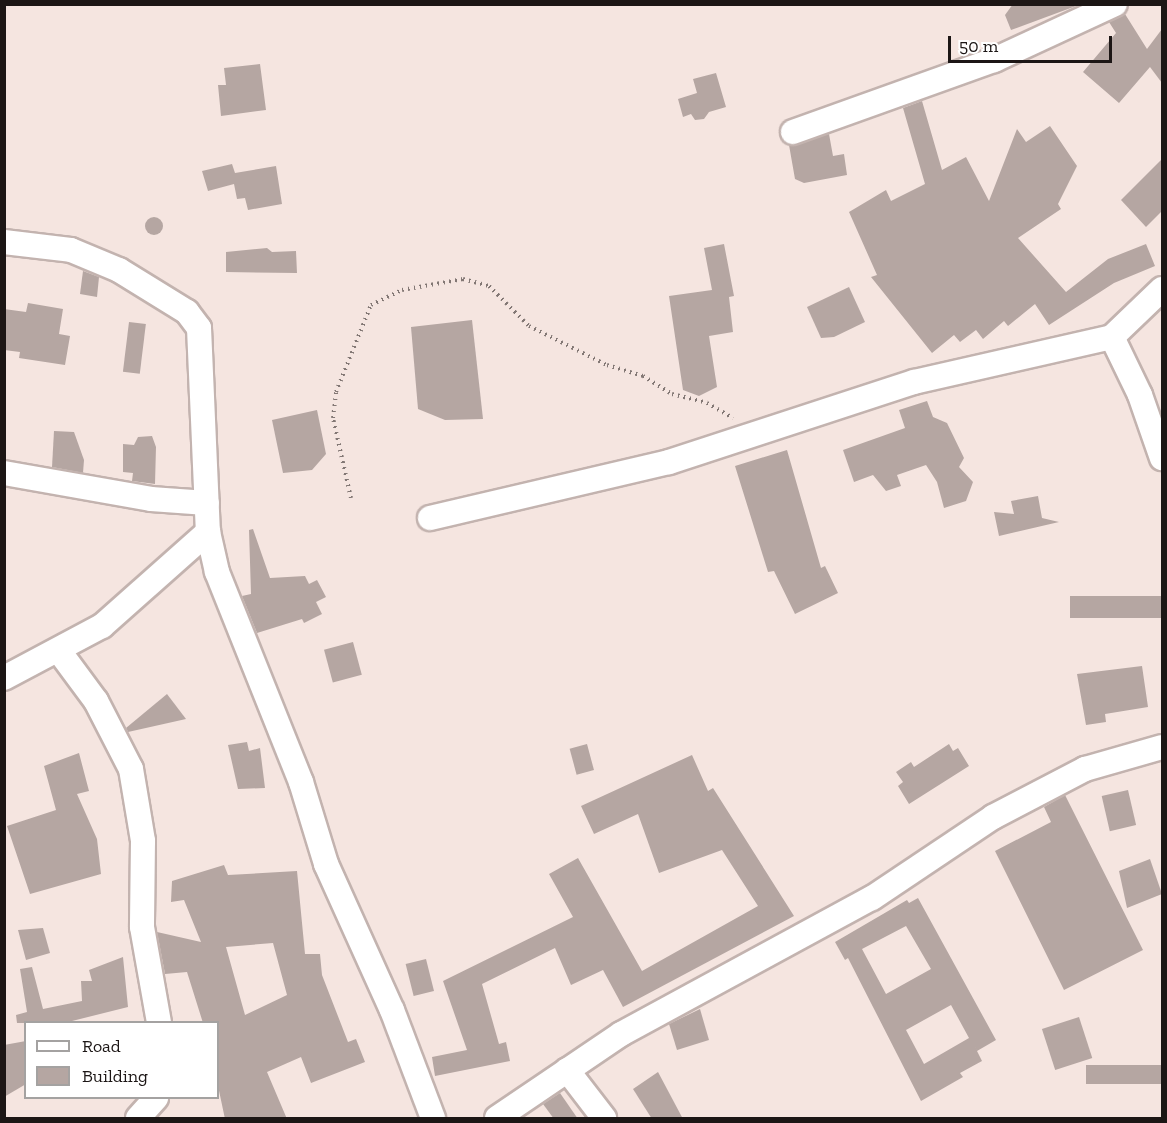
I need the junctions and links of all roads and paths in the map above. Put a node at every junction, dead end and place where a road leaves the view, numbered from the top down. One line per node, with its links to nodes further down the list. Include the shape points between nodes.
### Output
1 (1115, 4): 2 (street, via 994,60)
2 (793, 132)
3 (4, 242): 10 (street, via 71,250 119,270 187,312 202,337)
4 (1162, 289): 5 (street)
5 (1112, 337): 6 (street, via 914,382); 7 (street, via 1140,394)
6 (757, 432): 9 (path, via 707,403 672,394 643,376 607,365 529,326 489,286 463,279 402,290 371,305 336,392 334,410 339,452); 11 (street, via 669,462)
7 (1162, 458)
8 (4, 473): 10 (street, via 104,492)
9 (351, 498)
10 (207, 503): 12 (street)
11 (430, 518)
12 (208, 532): 13 (street, via 102,626); 20 (street, via 217,572 301,782 326,864 392,1010)
13 (59, 651): 14 (street); 16 (street, via 96,701 131,769 143,841 142,927)
14 (4, 678)
15 (1162, 747): 17 (street, via 1085,769 993,817 872,898 621,1034)
16 (159, 1021)
17 (567, 1070): 21 (street); 22 (street)
18 (155, 1099): 19 (street)
19 (138, 1119)
20 (434, 1119)
21 (497, 1119)
22 (603, 1119)

